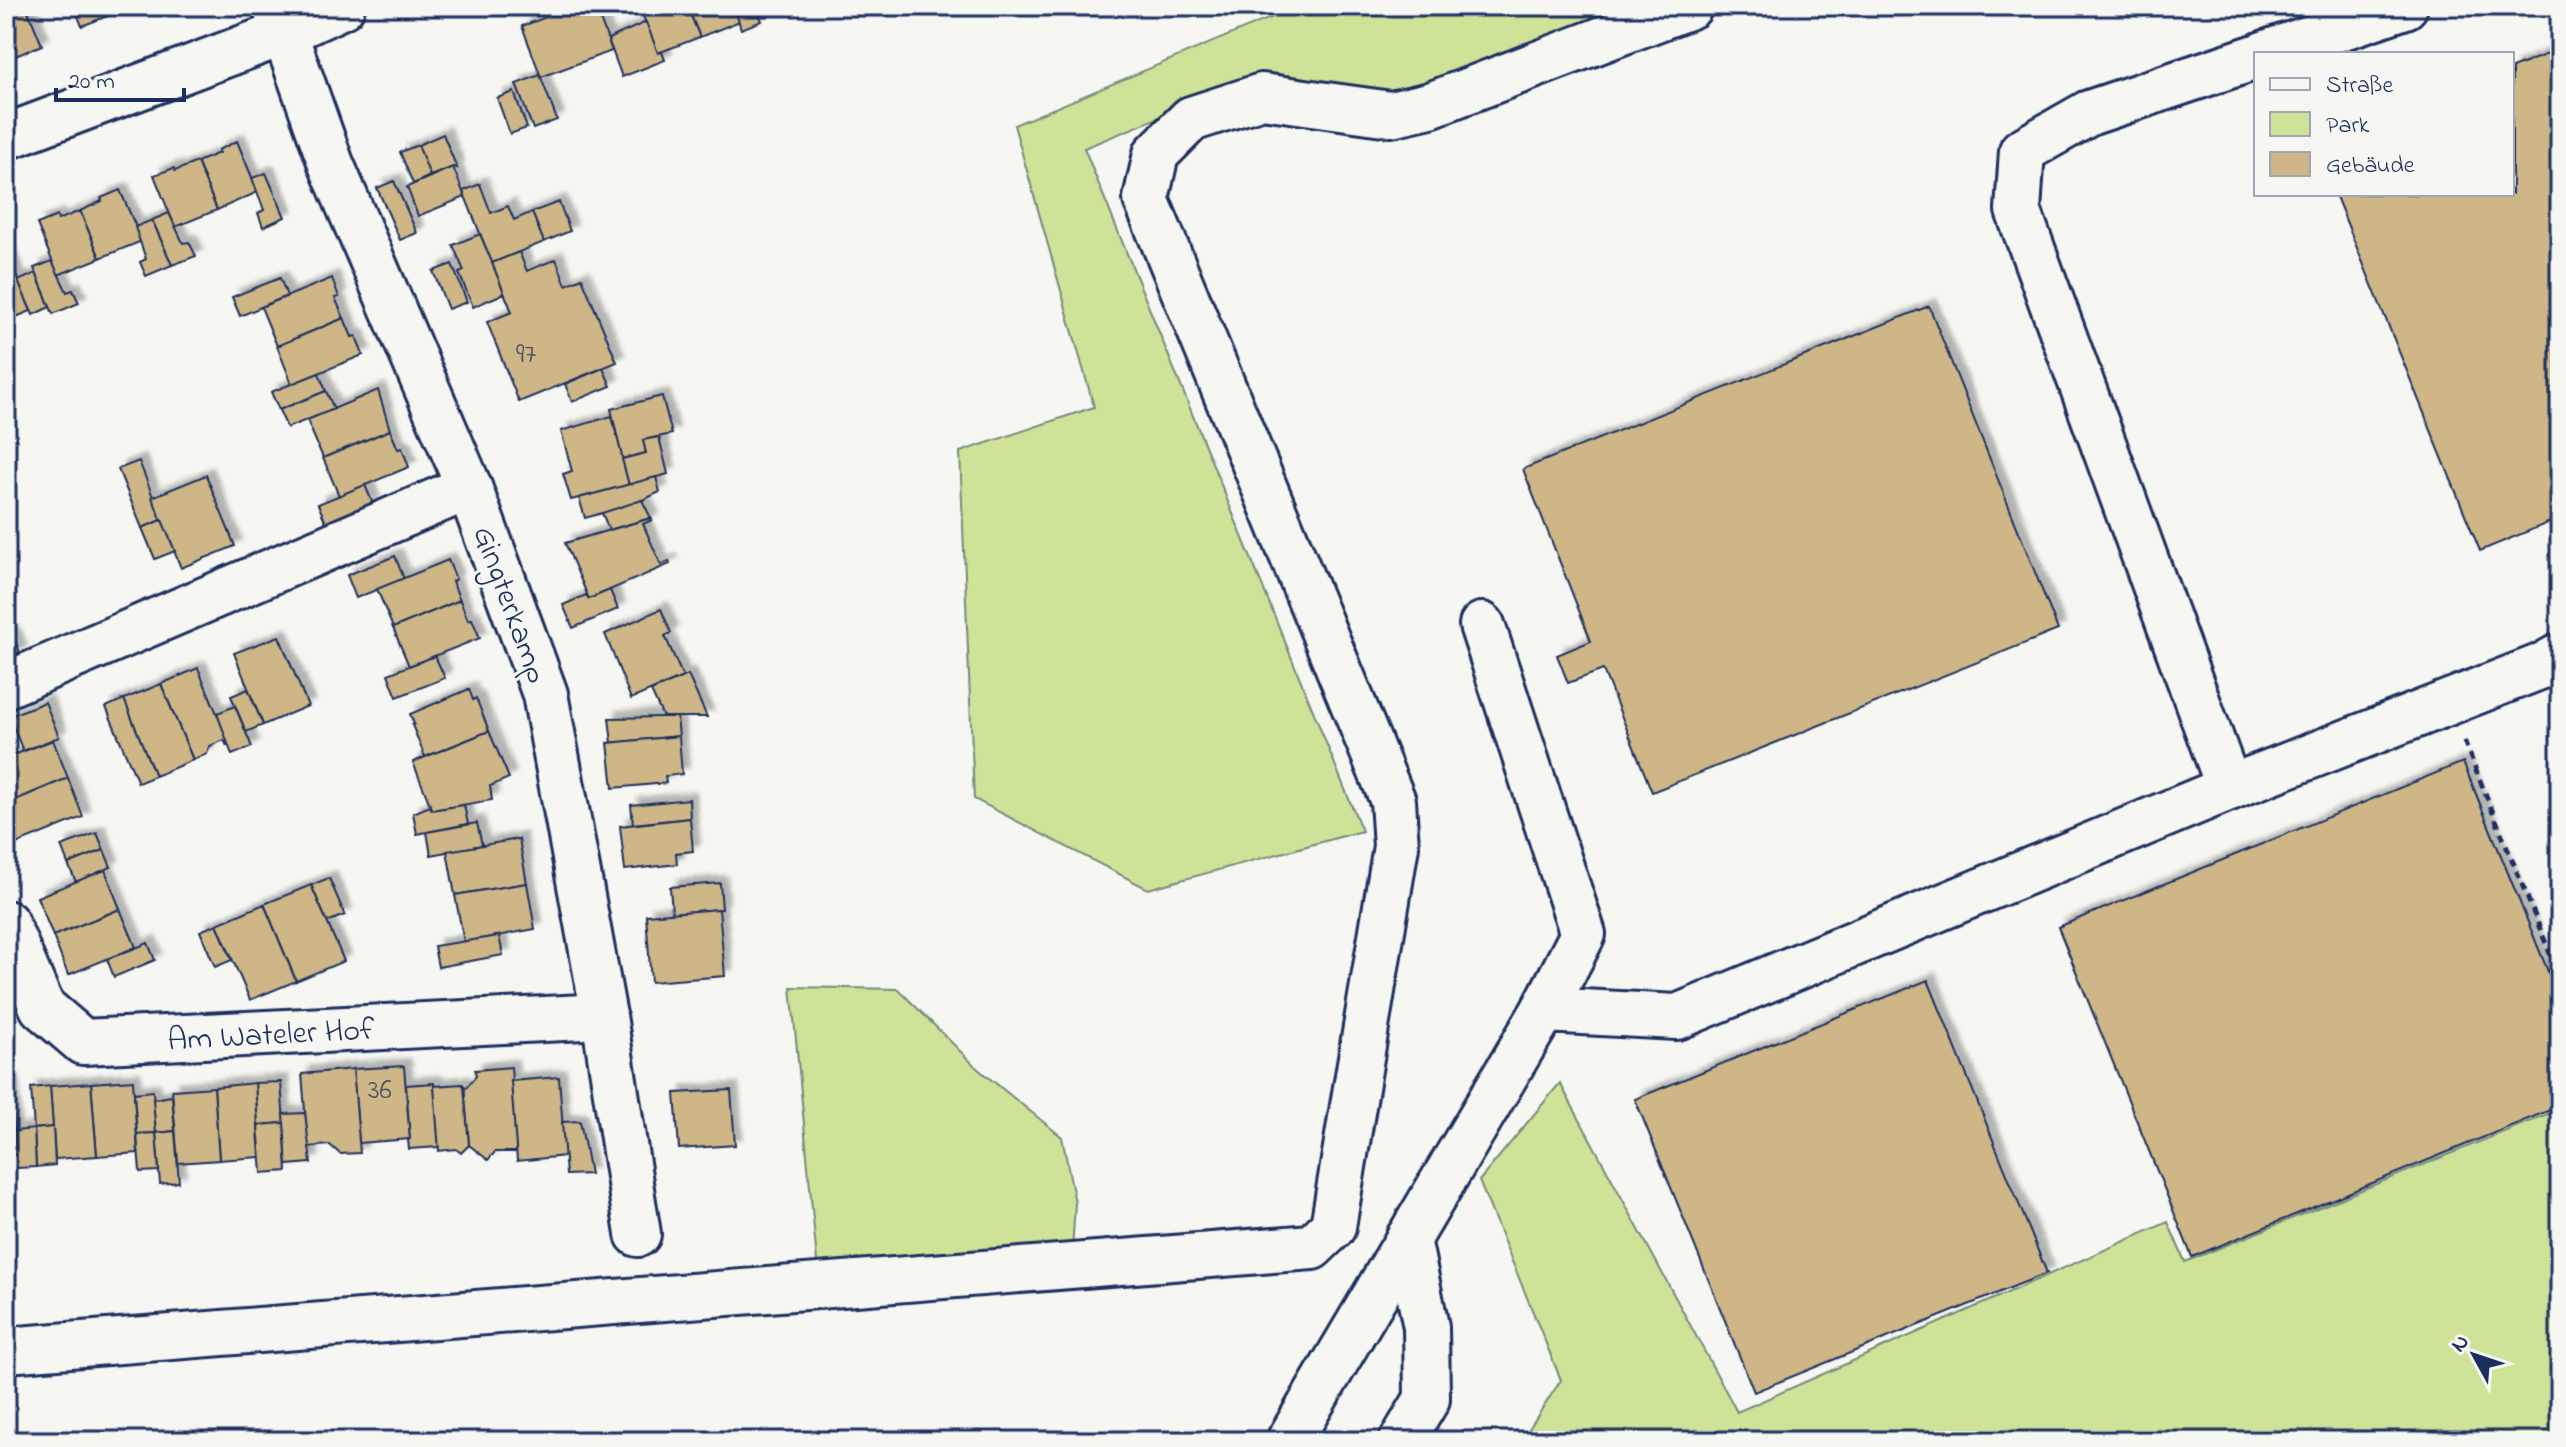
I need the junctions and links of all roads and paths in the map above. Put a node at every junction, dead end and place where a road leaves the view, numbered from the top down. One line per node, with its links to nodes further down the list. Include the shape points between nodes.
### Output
1 (342, 6): 4 (street)
2 (1690, 6): 20 (street, via 1430,105 1391,114 1262,96 1191,119 1156,154 1146,199 1393,801 1396,846 1333,1227 1312,1247)
3 (2405, 6): 5 (street)
4 (280, 19): 7 (street); 8 (street, Gingterkamp, via 331,164)
5 (2269, 52)
6 (2254, 58): 13 (street, via 2089,113 2022,151 2018,210)
7 (6, 137)
8 (469, 487): 11 (street); 17 (street, Gingterkamp, via 545,694)
9 (1482, 625): 16 (street, via 1583,934)
10 (2560, 656): 12 (street)
11 (6, 685)
12 (2448, 703): 13 (street); 15 (path)
13 (2229, 788): 16 (street, via 1677,1017)
14 (6, 923): 17 (street, Am Wateler Hof, via 42,1007 83,1042)
15 (2560, 978)
16 (1544, 1010): 19 (street)
17 (604, 1016): 18 (street, Gingterkamp)
18 (638, 1234)
19 (1408, 1239): 21 (street); 22 (street, via 1426,1327 1427,1399)
20 (6, 1350)
21 (1289, 1441)
22 (1402, 1441)

